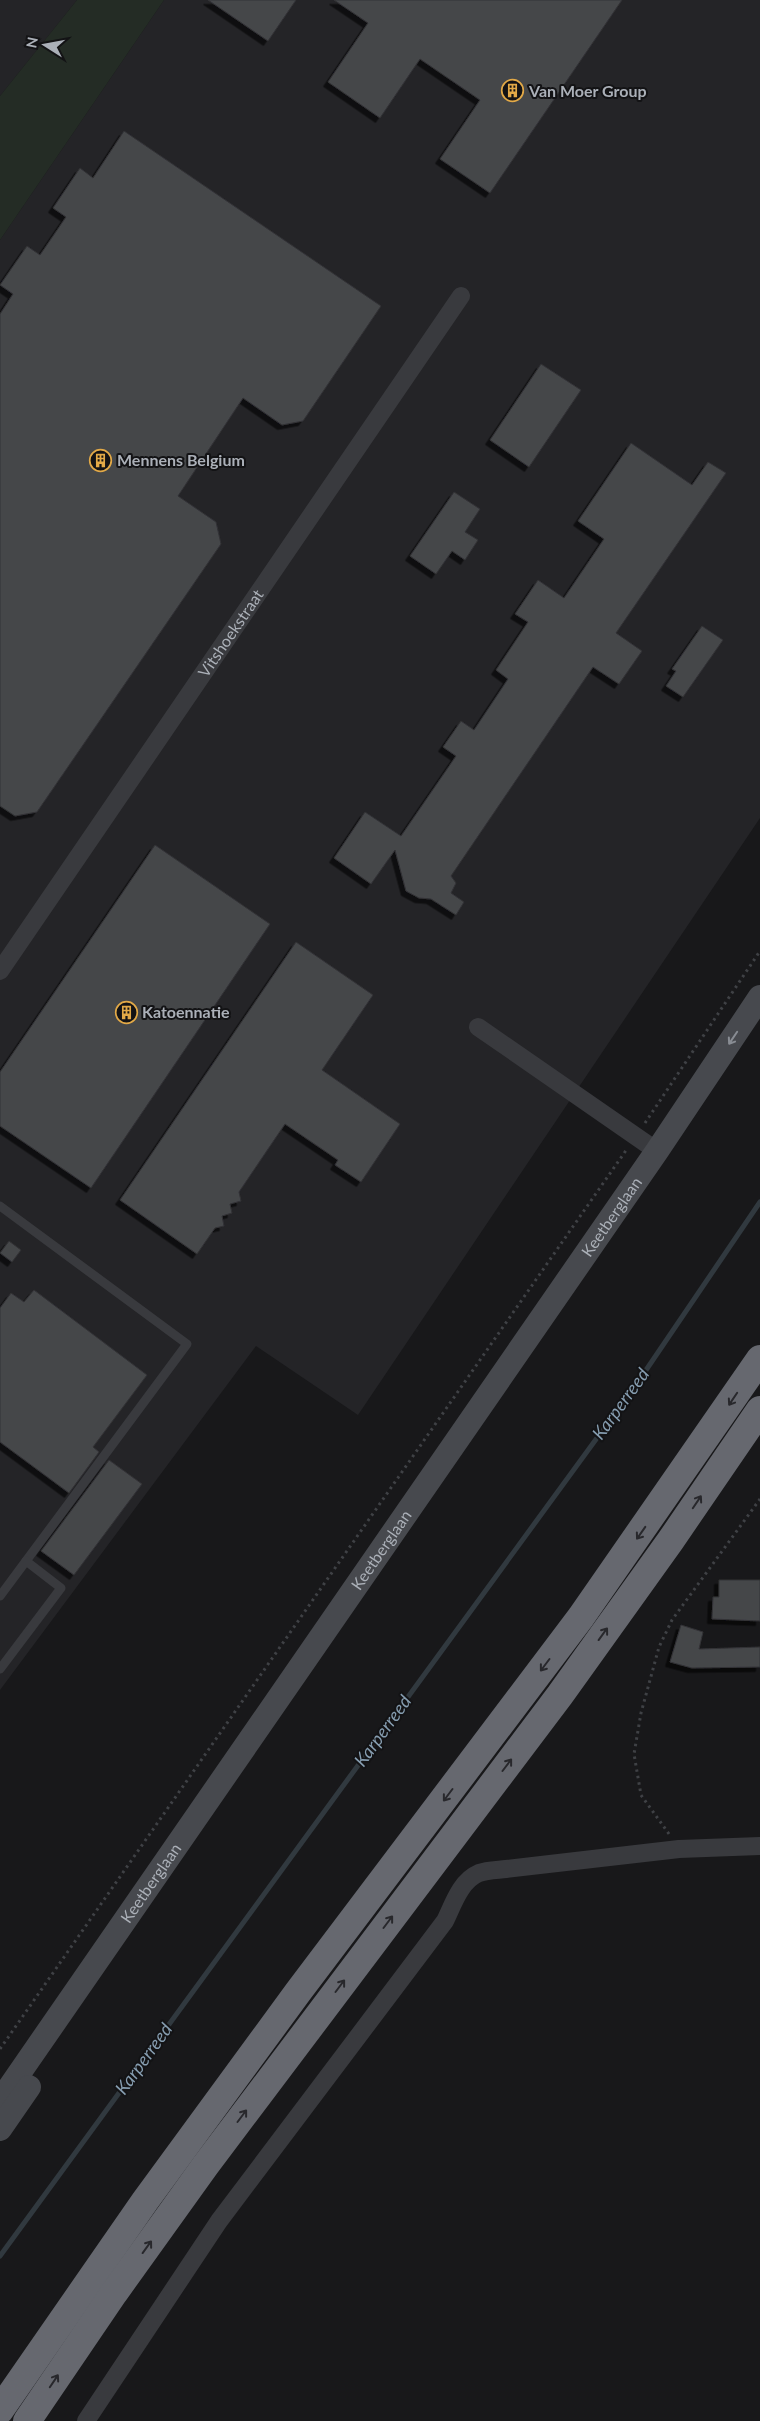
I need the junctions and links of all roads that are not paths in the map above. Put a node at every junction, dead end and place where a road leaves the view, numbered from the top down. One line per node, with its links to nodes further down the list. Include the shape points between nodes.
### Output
1 (461, 296): 2 (street, Vitshoekstraat)
2 (0, 971)
3 (760, 997): 6 (main road, Keetberglaan, one-way to 6)
4 (760, 1026): 15 (main road, Keetberglaan)
5 (478, 1027): 6 (street)
6 (657, 1151): 14 (main road, Keetberglaan)
7 (0, 1206): 10 (lane, via 187,1344)
8 (760, 1359): 16 (highway, one-way to 16, via 581,1617 292,2000 145,2201)
9 (760, 1410): 17 (highway, one-way to 9, via 205,2166 560,1695)
10 (26, 1561): 11 (lane); 12 (lane, via 61,1588)
11 (0, 1596)
12 (0, 1669)
13 (760, 1846): 18 (street, via 679,1849 506,1869 478,1874 466,1882 445,1921 218,2220)
14 (0, 2101)
15 (0, 2129)
16 (0, 2410)
17 (27, 2421)
18 (86, 2421)

